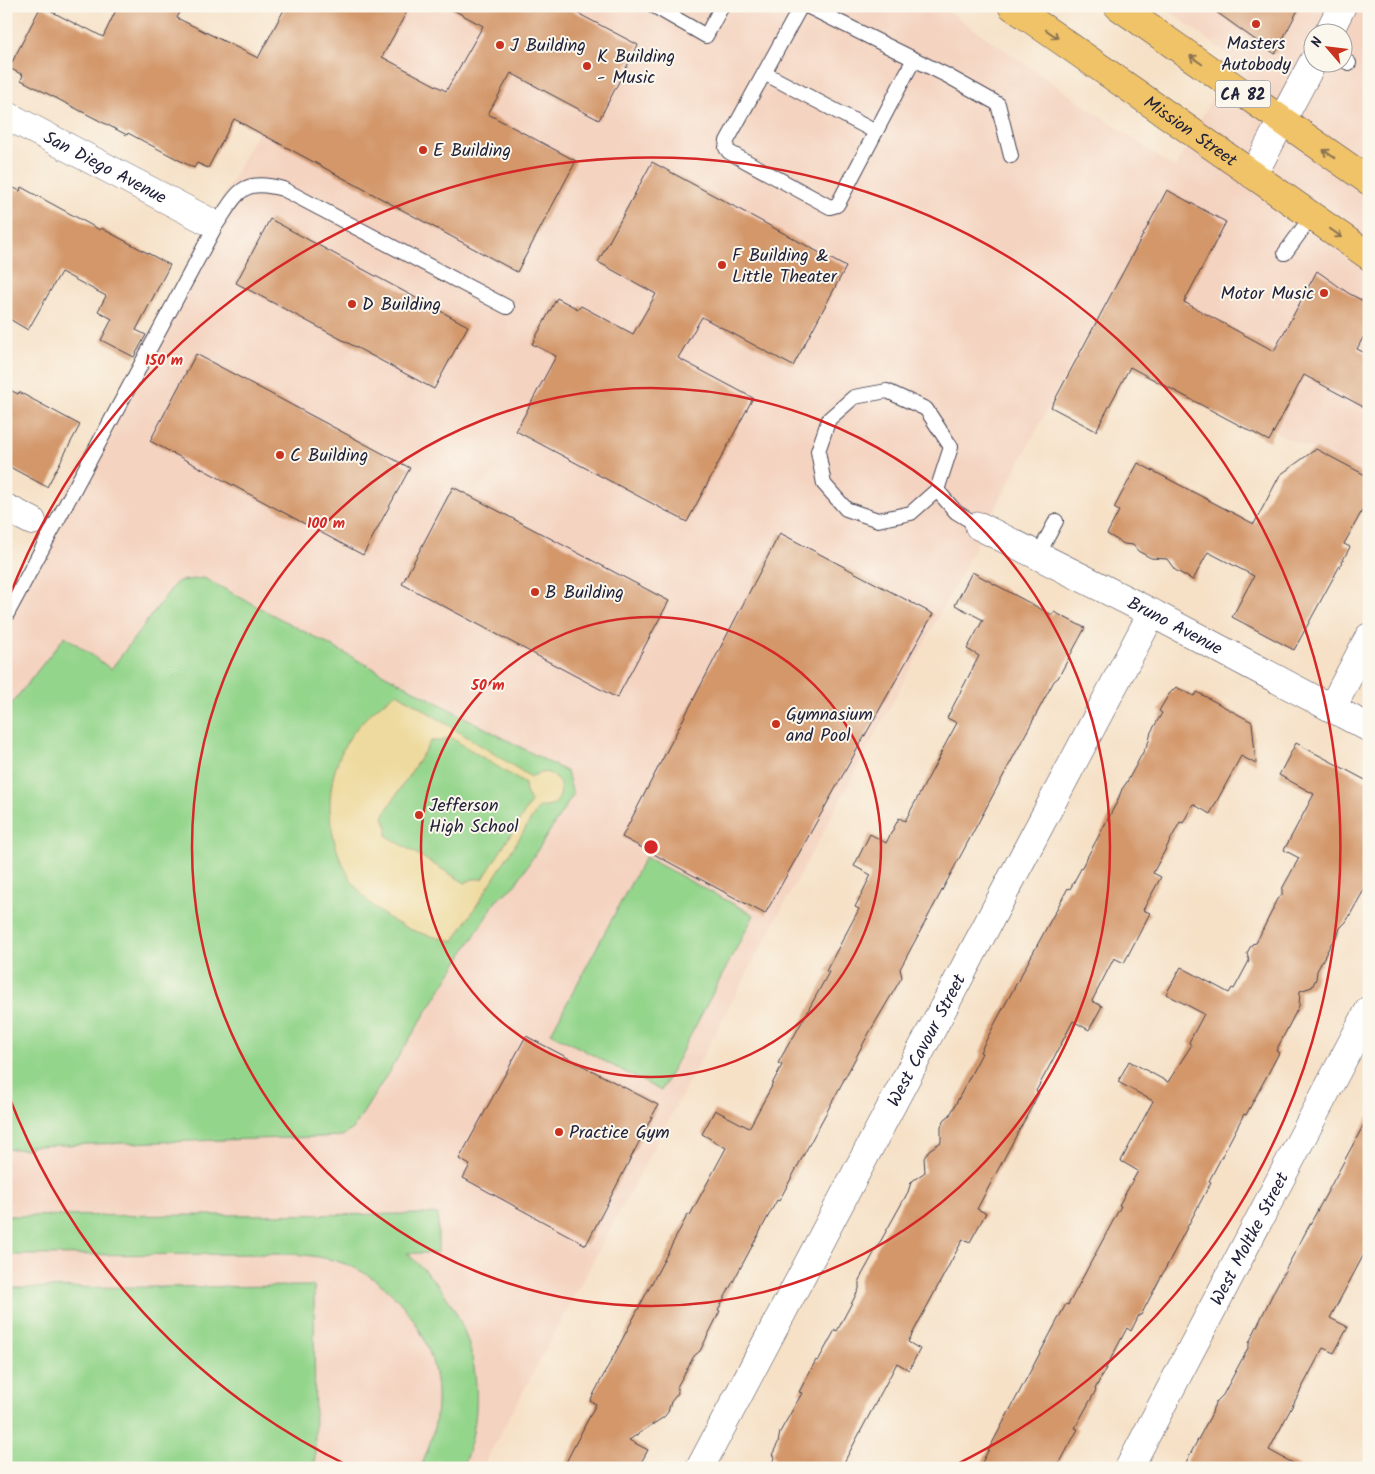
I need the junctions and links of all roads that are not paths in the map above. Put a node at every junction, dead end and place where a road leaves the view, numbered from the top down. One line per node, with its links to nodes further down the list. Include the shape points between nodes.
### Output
1 (654, 6): 2 (lane, via 706,36)
2 (722, 6)
3 (800, 6): 11 (lane)
4 (807, 6): 9 (lane)
5 (1012, 6): 16 (main road, Mission Street, one-way to 16)
6 (1118, 6): 13 (main road, CA 82, one-way to 6)
7 (1342, 6): 8 (street)
8 (1334, 22)
9 (914, 59): 14 (lane); 15 (lane, via 998,104)
10 (1308, 72): 13 (street)
11 (764, 74): 14 (lane); 14 (lane, via 726,148 830,207 837,205)
12 (6, 115): 19 (street, San Diego Avenue)
13 (1282, 121): 16 (street); 17 (main road, CA 82, one-way to 13)
14 (876, 132)
15 (1011, 156)
16 (1253, 175): 18 (main road, Mission Street)
17 (1369, 181)
18 (1312, 216): 20 (lane); 21 (main road, Mission Street, one-way to 21)
19 (211, 222): 22 (lane, via 250,185 283,189); 30 (lane)
20 (1285, 253)
21 (1369, 256)
22 (508, 307)
23 (937, 490): 23 (lane, via 951,447 926,409 887,391 854,397 829,419 818,451 824,484 846,509 878,520 910,513); 27 (lane, via 956,512)
24 (6, 508): 25 (street)
25 (32, 521)
26 (1056, 521): 28 (lane)
27 (979, 526): 28 (street, Bruno Avenue)
28 (1038, 555): 29 (street, Bruno Avenue)
29 (1152, 614): 32 (street, Bruno Avenue); 35 (street, West Cavour Street)
30 (6, 616)
31 (1369, 637): 32 (street)
32 (1332, 708): 33 (street, Bruno Avenue)
33 (1369, 728)
34 (1369, 1010): 36 (street, West Moltke Street)
35 (700, 1468)
36 (1129, 1468)

